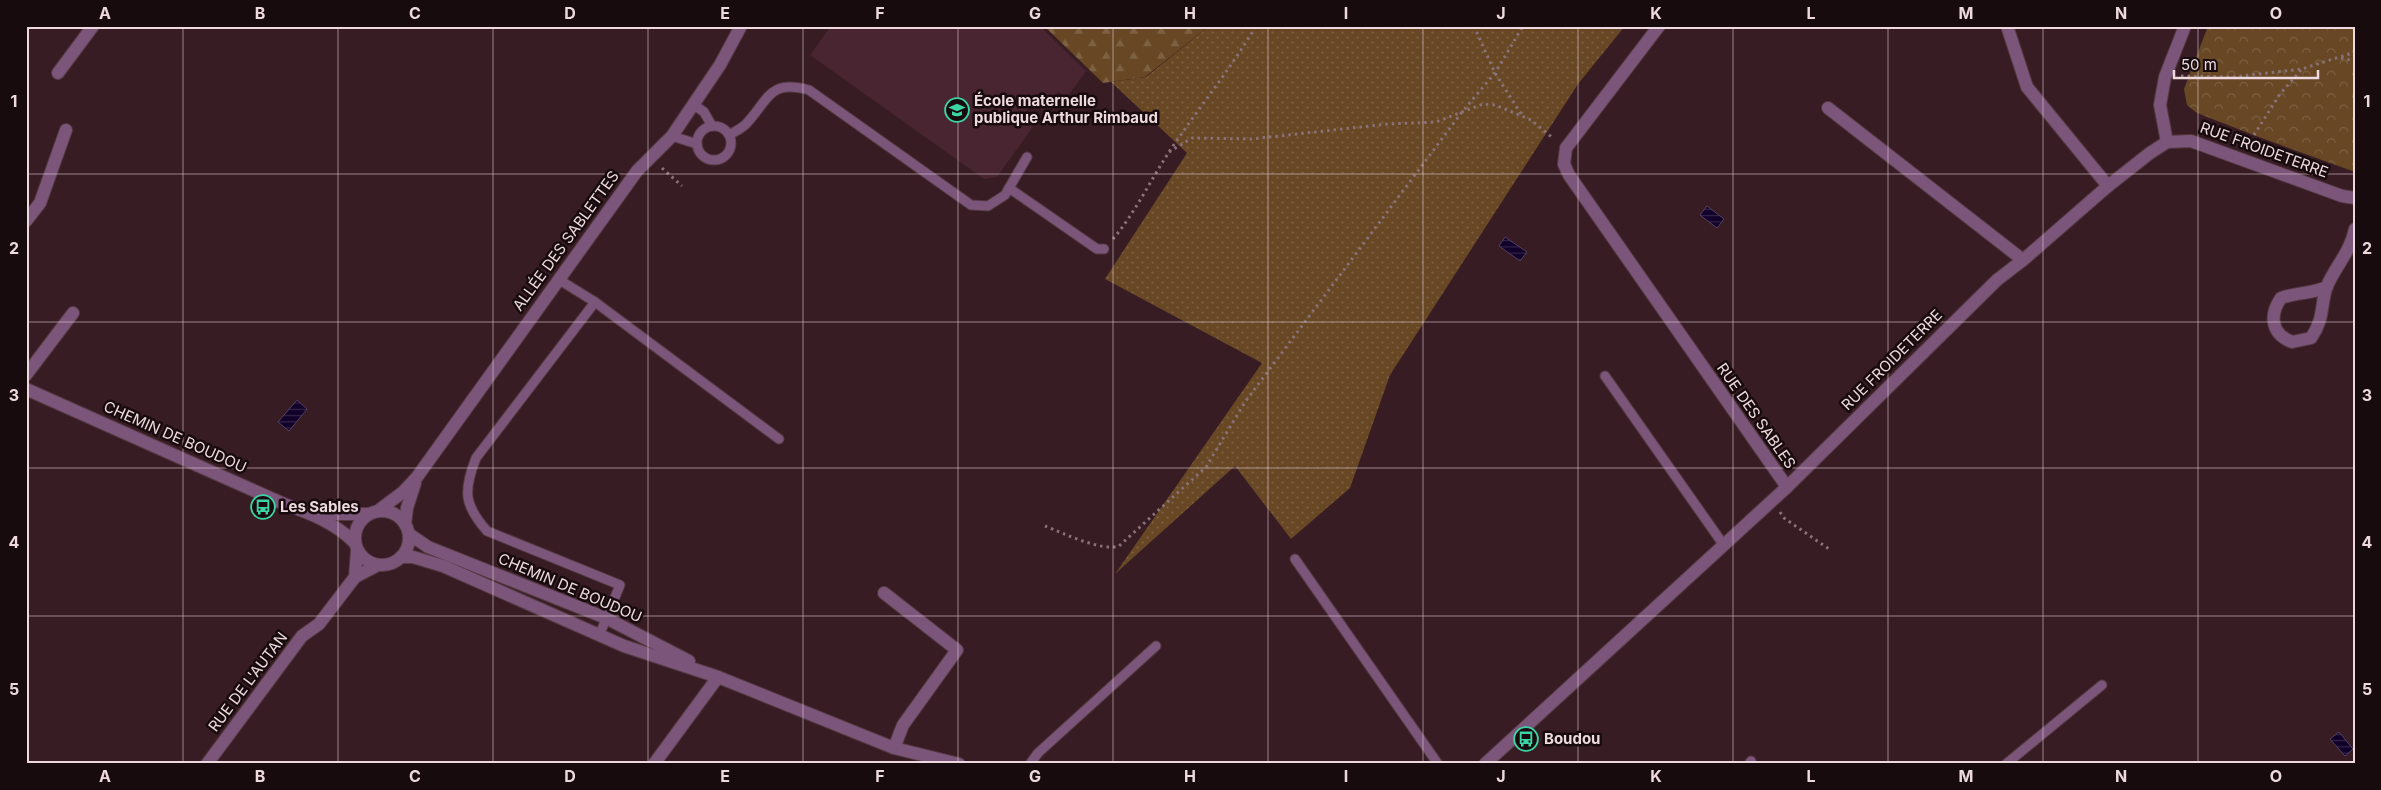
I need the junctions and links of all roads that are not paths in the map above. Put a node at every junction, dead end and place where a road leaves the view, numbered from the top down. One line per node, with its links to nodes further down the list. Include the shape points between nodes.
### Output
1 (93, 26): 6 (street)
2 (741, 26): 7 (street, ALLÉE DES SABLETTES, via 720,65)
3 (1659, 26): 32 (street, RUE DES SABLES, via 1566,148 1564,164)
4 (2006, 26): 16 (street, via 2027,87)
5 (2185, 26): 13 (street, via 2165,77 2160,105)
6 (58, 72)
7 (693, 104): 9 (lane, via 704,112); 12 (street, ALLÉE DES SABLETTES)
8 (1828, 108): 22 (street)
9 (712, 126): 11 (lane); 14 (lane, via 701,132)
10 (66, 130): 19 (street, via 40,203)
11 (729, 135): 14 (lane, via 727,154 716,160 703,156); 17 (lane, via 745,125 767,96 781,88 796,87 809,90 971,205 988,206 1005,195)
12 (672, 136): 14 (lane); 23 (street, ALLÉE DES SABLETTES, via 636,171)
13 (2167, 142): 16 (street, RUE FROIDETERRE); 18 (street, RUE FROIDETERRE, via 2192,140)
14 (697, 144)
15 (1027, 157): 17 (lane)
16 (2108, 186): 22 (street, RUE FROIDETERRE)
17 (1008, 188): 21 (lane, via 1098,249)
18 (2355, 198)
19 (26, 220)
20 (2355, 229): 24 (street, via 2351,245)
21 (1104, 249)
22 (2024, 260): 32 (street, RUE FROIDETERRE, via 1997,280)
23 (558, 279): 25 (lane); 31 (street, ALLÉE DES SABLETTES)
24 (2327, 286): 24 (street, via 2281,298 2272,314 2278,332 2292,342 2312,338 2323,313)
25 (595, 302): 30 (lane); 43 (lane, via 476,458 468,477 467,496 473,515 487,531 620,585)
26 (73, 312): 27 (street)
27 (26, 376)
28 (1605, 376): 36 (lane)
29 (26, 389): 34 (street, CHEMIN DE BOUDOU)
30 (779, 439)
31 (418, 476): 33 (street, ALLÉE DES SABLETTES, via 403,492); 35 (street, ALLÉE DES SABLETTES, via 410,494)
32 (1787, 486): 36 (street, RUE DES SABLES)
33 (373, 512): 34 (street, CHEMIN DE BOUDOU); 35 (street, via 394,513); 37 (street, via 358,523)
34 (312, 514): 37 (street, CHEMIN DE BOUDOU, via 344,532)
35 (407, 529): 38 (street, via 409,542); 43 (street, CHEMIN DE BOUDOU, via 428,547)
36 (1723, 544): 54 (street, RUE DES SABLES)
37 (356, 546): 40 (street, via 366,560); 41 (street)
38 (401, 557): 40 (street, via 392,563); 44 (street, CHEMIN DE BOUDOU, via 413,557 443,566)
39 (1295, 558): 53 (lane)
40 (378, 565): 41 (street, RUE DE L'AUTAN)
41 (355, 577): 49 (street, RUE DE L'AUTAN, via 319,624 302,636)
42 (884, 593): 48 (street, via 957,650 902,724)
43 (606, 618): 44 (lane); 46 (street, CHEMIN DE BOUDOU)
44 (599, 636): 46 (street, CHEMIN DE BOUDOU)
45 (1156, 646): 52 (lane, via 1038,753)
46 (718, 677): 48 (street, CHEMIN DE BOUDOU); 50 (street)
47 (2102, 685): 55 (lane)
48 (894, 748): 51 (street, CHEMIN DE BOUDOU)
49 (207, 764)
50 (654, 764)
51 (959, 764)
52 (1030, 764)
53 (1438, 764)
54 (1485, 764)
55 (2006, 764)

